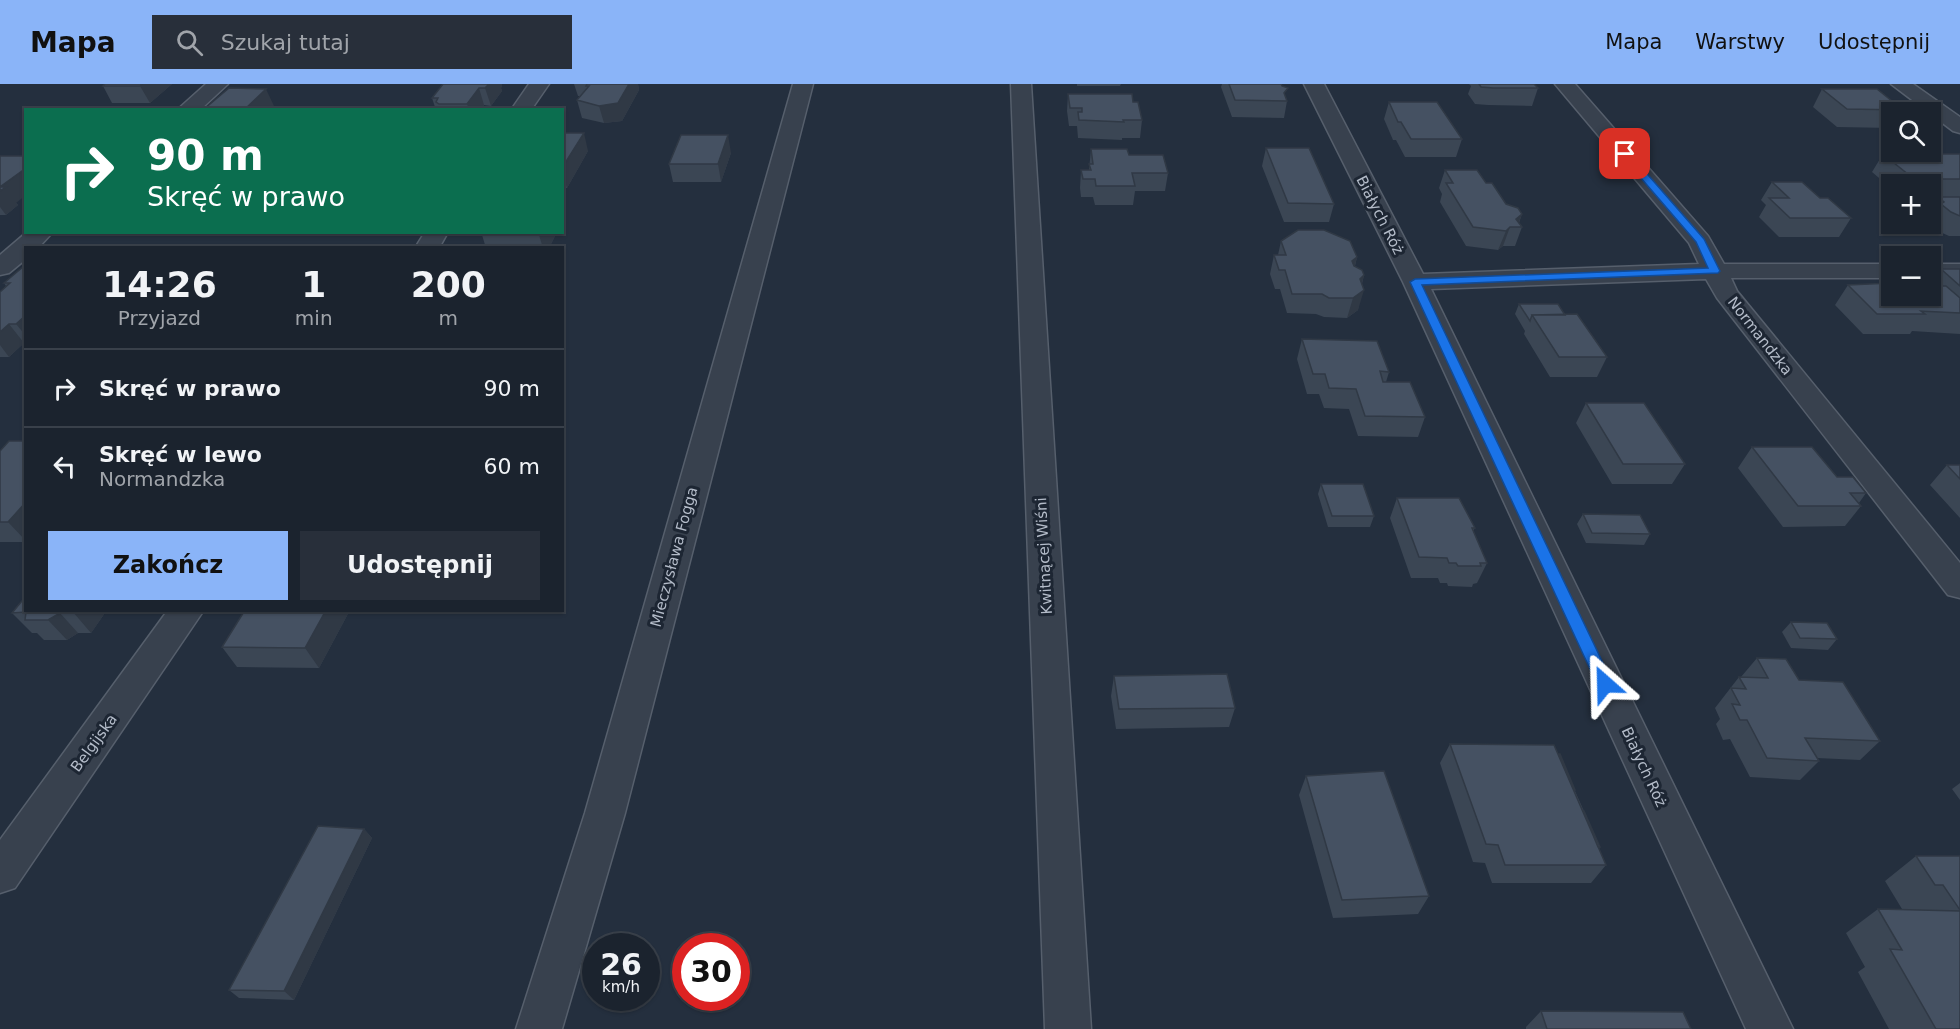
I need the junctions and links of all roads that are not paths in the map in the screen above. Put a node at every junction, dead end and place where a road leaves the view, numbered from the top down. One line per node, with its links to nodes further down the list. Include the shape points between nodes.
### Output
1 (218, 84): 8 (street)
2 (539, 84): 9 (street)
3 (802, 84): 23 (street, Mieczysława Fogga, via 605,813)
4 (1021, 84): 24 (street, Kwitnącej Wiśni)
5 (1314, 84): 19 (street, Białych Róż)
6 (1565, 84): 15 (street, Normandzka, via 1700,241)
7 (1901, 84): 10 (street)
8 (190, 108)
9 (522, 108)
10 (1960, 127)
11 (40, 234): 12 (street)
12 (26, 246)
13 (24, 247): 14 (street)
14 (0, 268)
15 (1714, 271): 16 (street); 19 (street); 20 (street, Normandzka, via 1726,293)
16 (1881, 271)
17 (1941, 271): 18 (street)
18 (1960, 271)
19 (1415, 282): 25 (street, Białych Róż)
20 (1960, 586)
21 (186, 612): 22 (street, Belgijska)
22 (0, 874)
23 (539, 1029)
24 (1068, 1029)
25 (1770, 1029)

